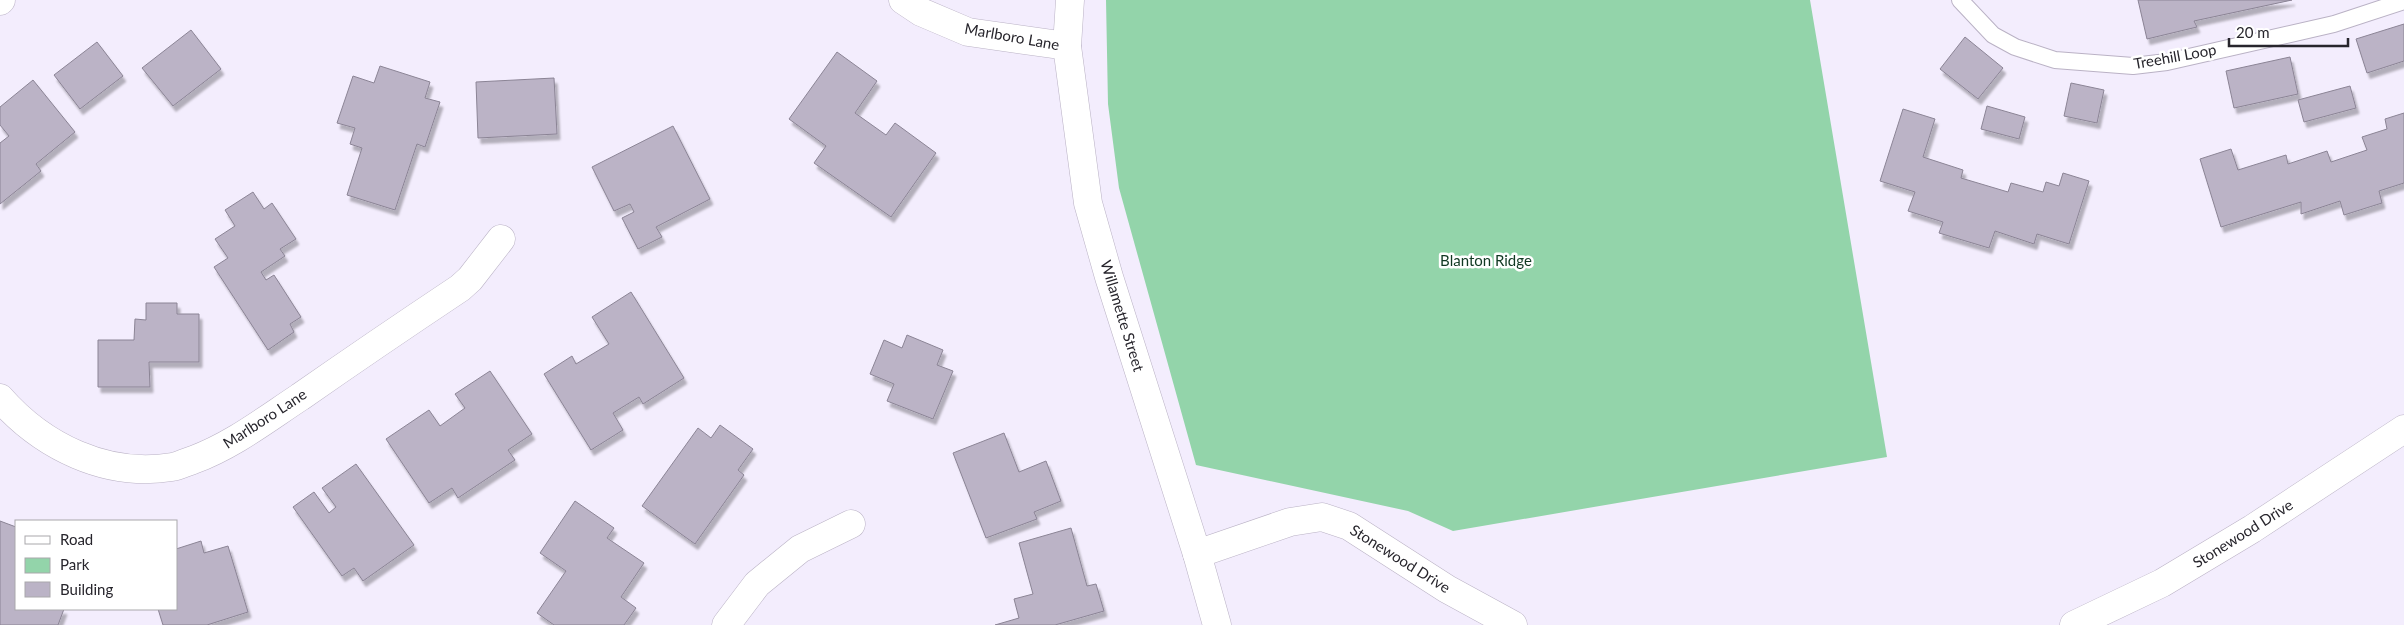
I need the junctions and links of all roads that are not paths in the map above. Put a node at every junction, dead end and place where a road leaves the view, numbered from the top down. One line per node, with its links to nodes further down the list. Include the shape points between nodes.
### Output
1 (904, 0): 5 (street, Marlboro Lane, via 921,12 968,32)
2 (1070, 0): 5 (street, Willamette Street)
3 (1960, 0): 4 (lane, Treehill Loop, via 1993,35 2015,47 2055,60 2133,66 2167,62 2334,24)
4 (2404, 1)
5 (1067, 46): 10 (street, Willamette Street, via 1088,203 1108,276)
6 (501, 239): 7 (street, Marlboro Lane, via 460,288 235,441 173,467 125,468 81,457 27,426)
7 (0, 398)
8 (2404, 429): 14 (street, Stonewood Drive, via 2252,530 2162,583)
9 (851, 524): 11 (street, via 800,549 757,584)
10 (1197, 554): 12 (street, Willamette Street); 13 (street, Stonewood Drive, via 1290,522 1322,517 1349,526 1448,589)
11 (726, 625)
12 (1216, 625)
13 (1513, 625)
14 (2074, 625)

